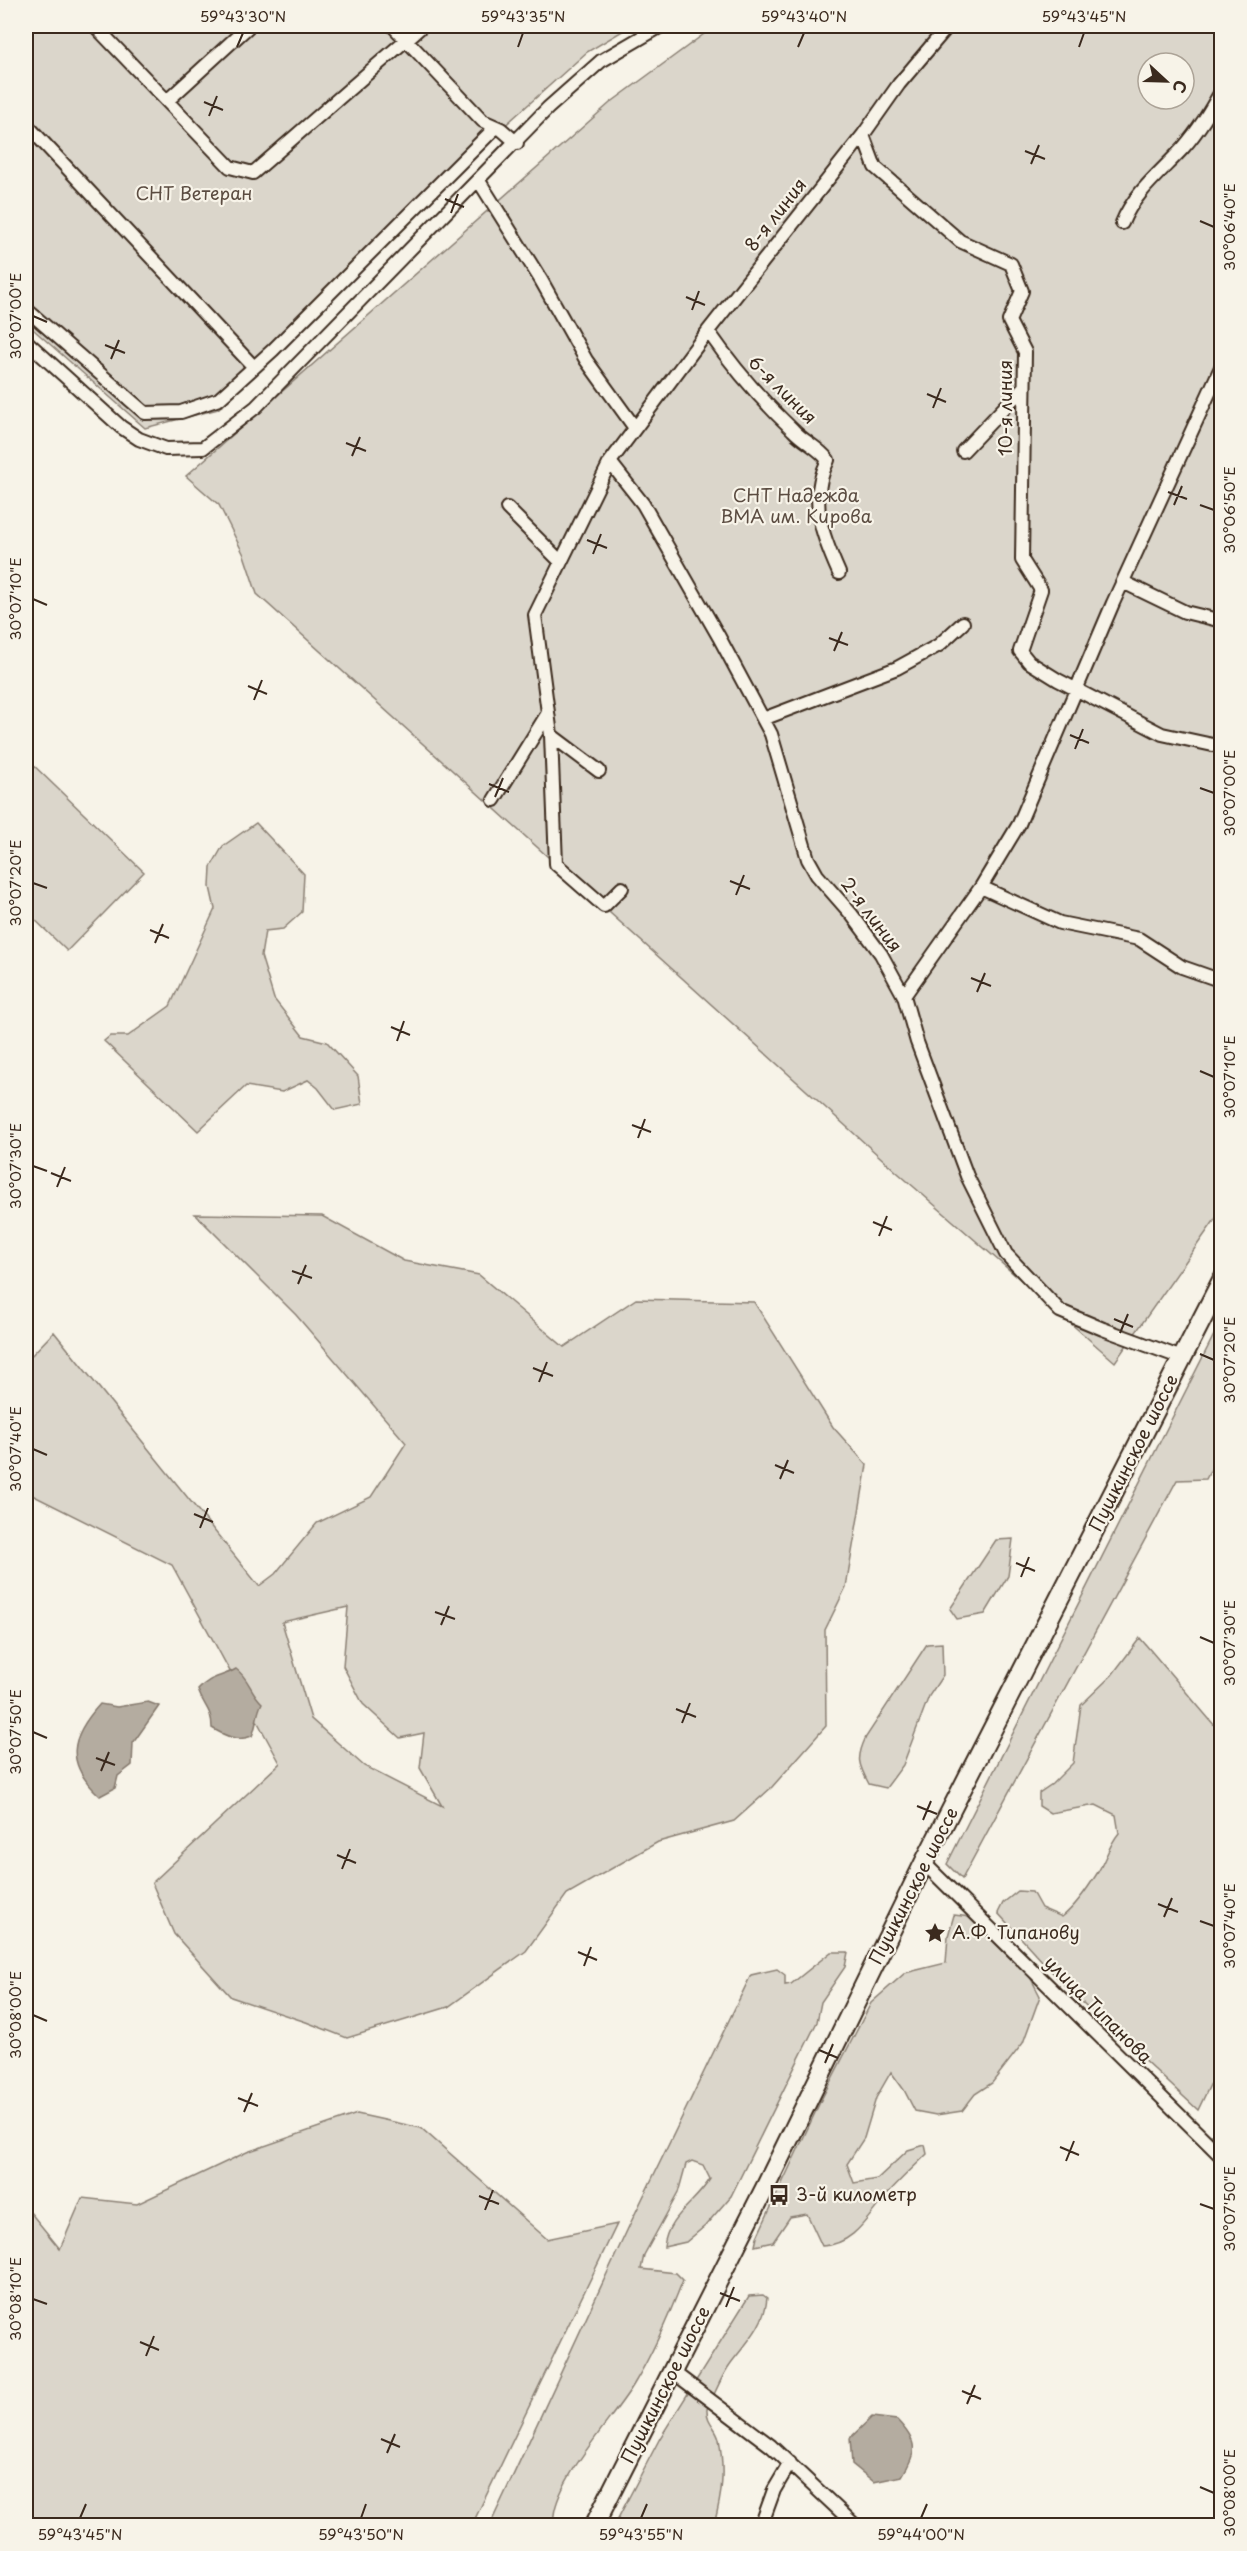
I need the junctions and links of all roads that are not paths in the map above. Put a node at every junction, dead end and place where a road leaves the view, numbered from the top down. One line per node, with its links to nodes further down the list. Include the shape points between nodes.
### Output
1 (95, 26): 9 (street)
2 (249, 26): 9 (street)
3 (393, 26): 7 (street)
4 (422, 26): 7 (street)
5 (661, 26): 13 (street, via 601,61 548,108)
6 (948, 26): 12 (street, 8-я линия, via 899,84)
7 (405, 38): 9 (street, via 253,173 230,167); 11 (street, via 483,121)
8 (1221, 90): 15 (street, via 1202,125 1148,185)
9 (167, 101)
10 (26, 124): 20 (street)
11 (496, 127): 13 (street); 20 (street)
12 (864, 135): 17 (street, 8-я линия); 21 (street, 10-я линия, via 875,167 960,241 1011,264 1022,291 1009,321 1025,352)
13 (517, 143): 14 (street)
14 (479, 181): 18 (street, via 256,407 203,448 166,450 139,439); 22 (street, via 586,360)
15 (1122, 223)
16 (26, 309): 20 (street, via 145,413 181,412 219,399)
17 (708, 331): 22 (street, 8-я линия); 27 (street, 6-я линия, via 759,396 828,460 816,494 823,538)
18 (26, 341)
19 (1221, 365): 28 (street)
20 (253, 366)
21 (1024, 387): 23 (street); 31 (street, 10-я линия, via 1022,560 1041,590 1020,651 1029,662)
22 (635, 428): 24 (street)
23 (963, 451)
24 (610, 462): 26 (street); 33 (street, 2-я линия, via 643,504)
25 (507, 508): 26 (street)
26 (561, 562): 32 (street, via 535,615)
27 (839, 573)
28 (1123, 582): 29 (street, via 1185,612); 31 (street)
29 (1221, 621)
30 (963, 622): 33 (street, via 939,645 897,668)
31 (1076, 689): 35 (street, via 1162,734); 38 (street, via 1019,824)
32 (548, 713): 34 (street); 37 (street)
33 (763, 719): 41 (street, 2-я линия, via 771,734 808,859 882,954)
34 (551, 735): 36 (street); 39 (street, via 556,864 604,906)
35 (1221, 747)
36 (598, 771)
37 (494, 800)
38 (981, 887): 40 (street, via 1060,923 1139,939 1182,967); 41 (street)
39 (621, 888)
40 (1221, 981)
41 (904, 996): 43 (street, 2-я линия, via 967,1176 1006,1254 1060,1311)
42 (1221, 1280): 43 (main road, Пушкинское шоссе)
43 (1182, 1358): 44 (main road, Пушкинское шоссе)
44 (924, 1863): 45 (street, улица Типанова); 46 (main road, Пушкинское шоссе)
45 (1221, 2157)
46 (673, 2372): 47 (street); 48 (main road, Пушкинское шоссе)
47 (790, 2463): 49 (street, via 774,2490); 50 (street)
48 (594, 2526)
49 (761, 2526)
50 (856, 2526)

